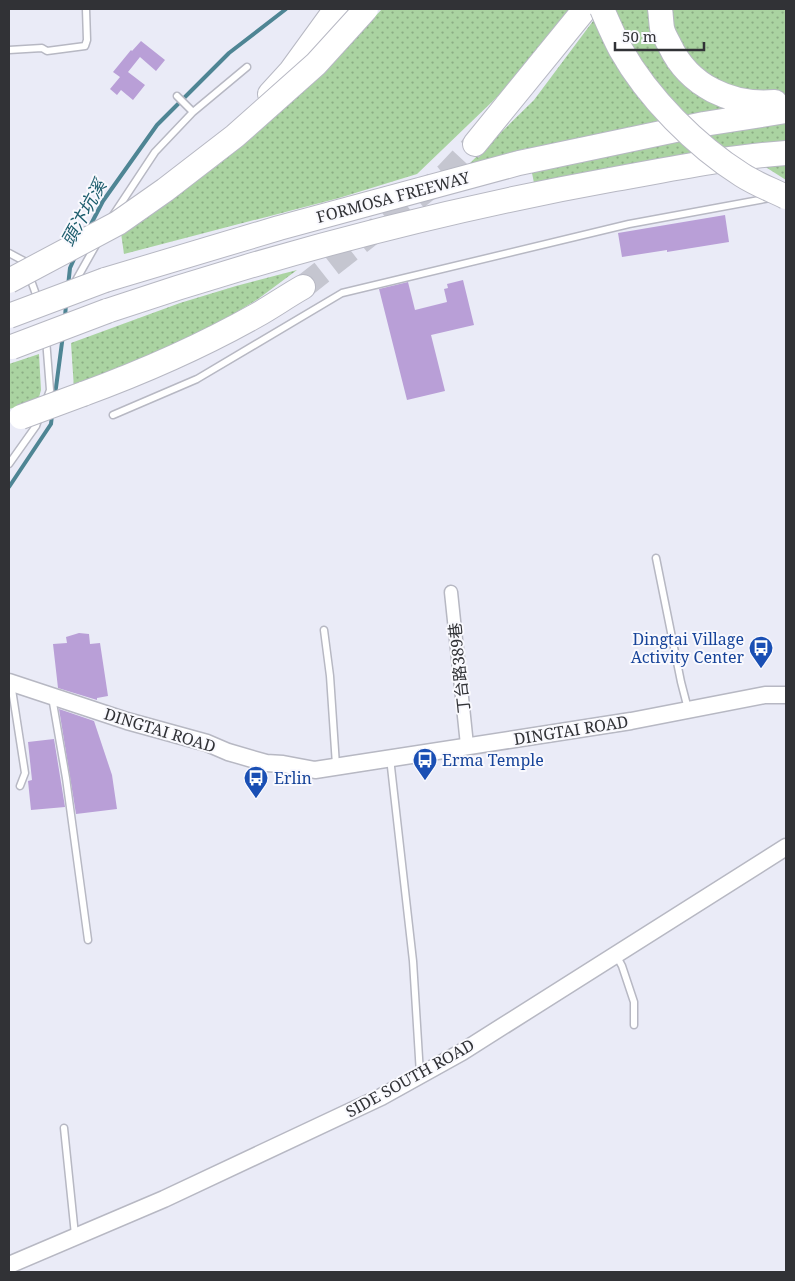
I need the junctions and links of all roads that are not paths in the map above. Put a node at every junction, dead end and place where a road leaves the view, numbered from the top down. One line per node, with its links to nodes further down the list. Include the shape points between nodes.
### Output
1 (86, 9): 6 (lane, via 85,46 47,51 42,48)
2 (336, 9): 12 (highway, bridge, via 291,71)
3 (366, 9): 12 (highway, bridge, via 316,64)
4 (660, 9): 9 (highway, via 662,29 675,57 702,85 738,100 762,103)
5 (588, 10): 13 (highway); 15 (highway, bridge, via 669,114 706,148 743,175)
6 (9, 50)
7 (247, 67): 11 (lane)
8 (178, 96): 11 (lane)
9 (786, 100)
10 (786, 111): 23 (highway, FORMOSA FREEWAY, bridge, via 704,124 519,163 279,228 105,280)
11 (193, 112): 18 (lane, via 155,152 113,214 76,282)
12 (235, 136): 17 (highway, bridge, via 118,223)
13 (475, 144)
14 (786, 153): 25 (highway, FORMOSA FREEWAY, bridge, via 746,156 468,208 200,280)
15 (786, 197): 26 (lane, via 629,224 342,293 197,379)
16 (9, 253): 21 (lane, via 24,261)
17 (9, 281)
18 (69, 285)
19 (303, 287): 27 (highway, bridge, via 258,315 128,378)
20 (45, 294): 21 (lane)
21 (37, 298): 22 (lane)
22 (42, 312)
23 (9, 316)
24 (45, 328): 28 (lane, via 50,390 36,426)
25 (10, 347)
26 (113, 415)
27 (15, 419)
28 (9, 464)
29 (656, 558): 35 (lane)
30 (451, 592): 36 (street, 丁台路389巷)
31 (324, 630): 38 (lane)
32 (10, 682): 34 (street, DINGTAI ROAD); 39 (lane, via 25,773)
33 (786, 694): 35 (street, DINGTAI ROAD)
34 (52, 696): 38 (street, DINGTAI ROAD, via 266,763 315,770); 41 (lane)
35 (688, 709): 36 (street, DINGTAI ROAD, via 631,721)
36 (467, 745): 37 (street, DINGTAI ROAD)
37 (390, 758): 38 (street, DINGTAI ROAD); 44 (lane, via 413,961)
38 (336, 766)
39 (20, 786)
40 (786, 847): 42 (street, SIDE SOUTH ROAD)
41 (88, 940)
42 (615, 954): 43 (lane, via 634,1002); 44 (street, SIDE SOUTH ROAD)
43 (634, 1026)
44 (420, 1076): 46 (street, SIDE SOUTH ROAD, via 164,1199)
45 (64, 1128): 46 (lane)
46 (76, 1236): 47 (street, SIDE SOUTH ROAD)
47 (9, 1265)

